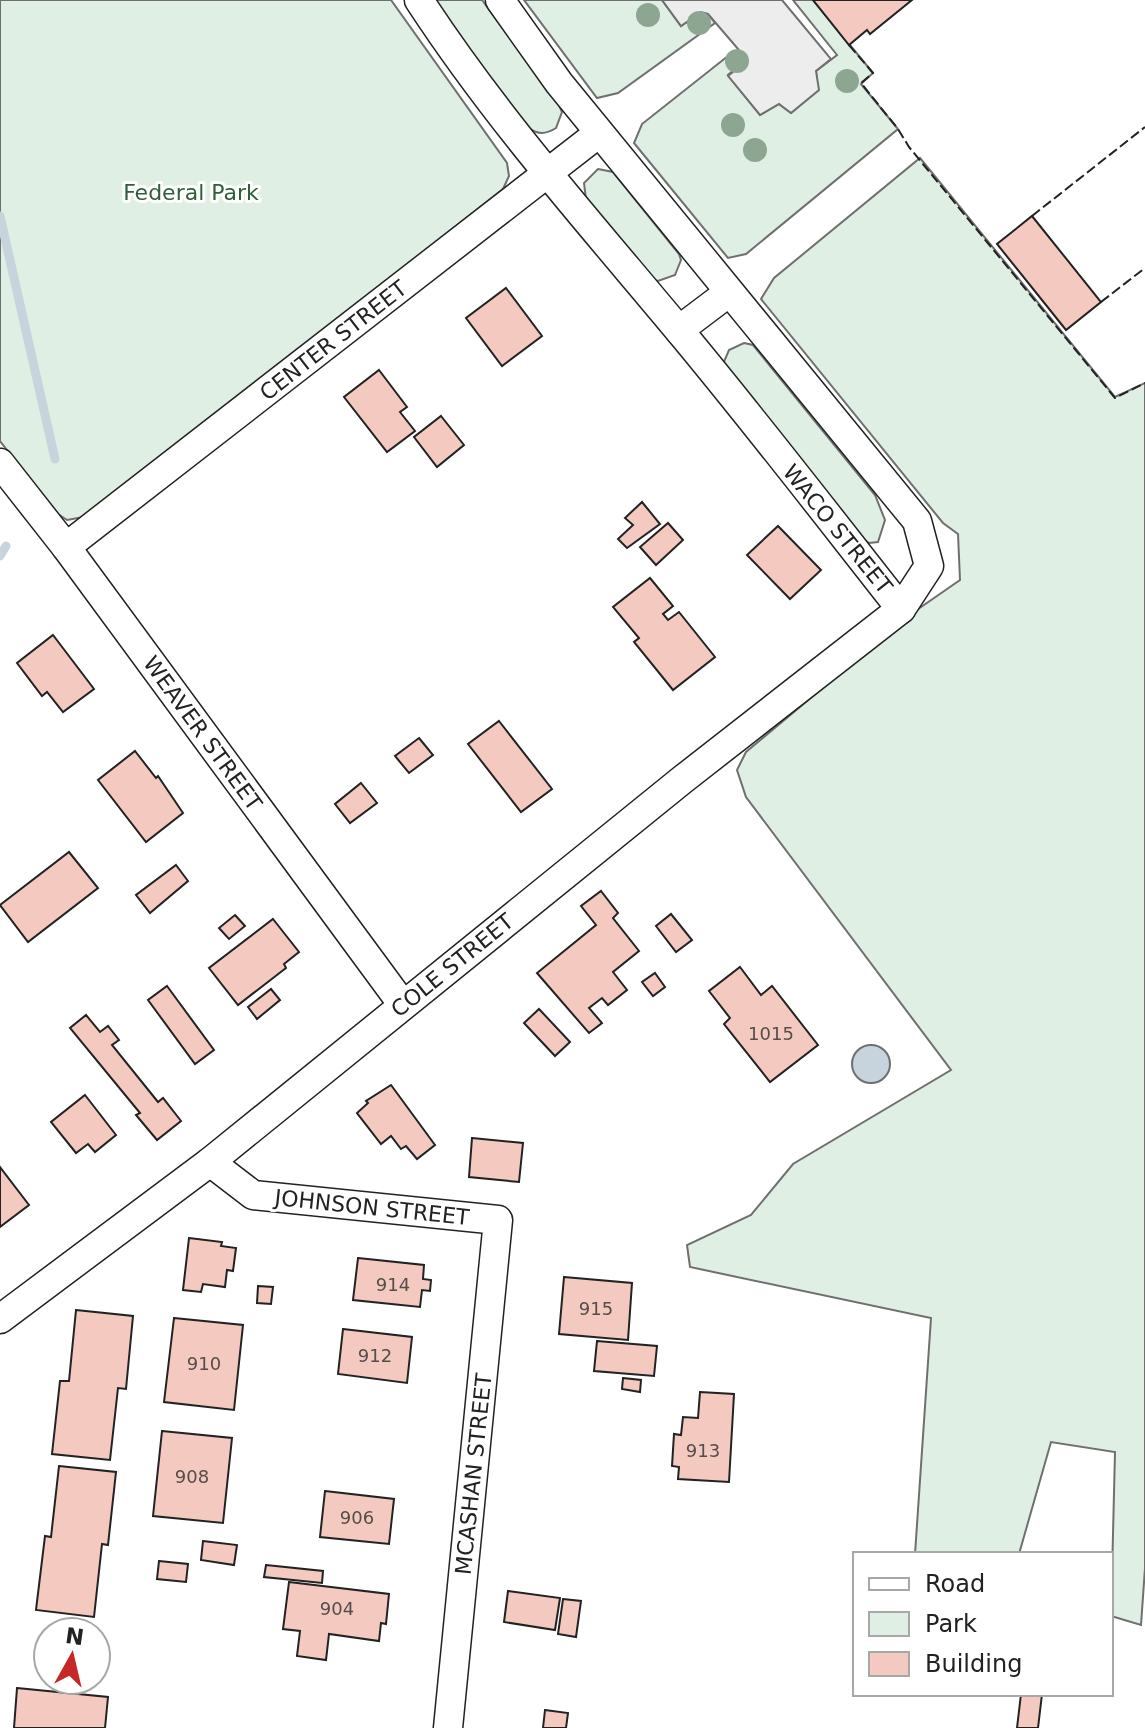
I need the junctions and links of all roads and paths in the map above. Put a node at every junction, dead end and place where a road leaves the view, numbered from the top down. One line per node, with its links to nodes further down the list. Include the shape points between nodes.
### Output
1 (419, 0): 4 (street, WACO STREET, via 468,75)
2 (500, 0): 3 (street, WACO STREET)
3 (599, 133): 4 (street, CENTER STREET); 5 (street, WACO STREET)
4 (547, 175): 6 (street, WACO STREET); 8 (street, CENTER STREET)
5 (728, 293): 6 (street); 9 (street, WACO STREET, via 917,521 929,566)
6 (679, 330): 9 (street, WACO STREET)
7 (0, 463): 8 (street, WEAVER STREET)
8 (66, 547): 10 (street, WEAVER STREET)
9 (901, 609): 10 (street, COLE STREET)
10 (403, 1005): 11 (street, COLE STREET)
11 (210, 1162): 12 (street, JOHNSON STREET, via 253,1195); 13 (street, COLE STREET)
12 (498, 1220): 14 (street, MCASHAN STREET)
13 (0, 1319)
14 (448, 1728)

